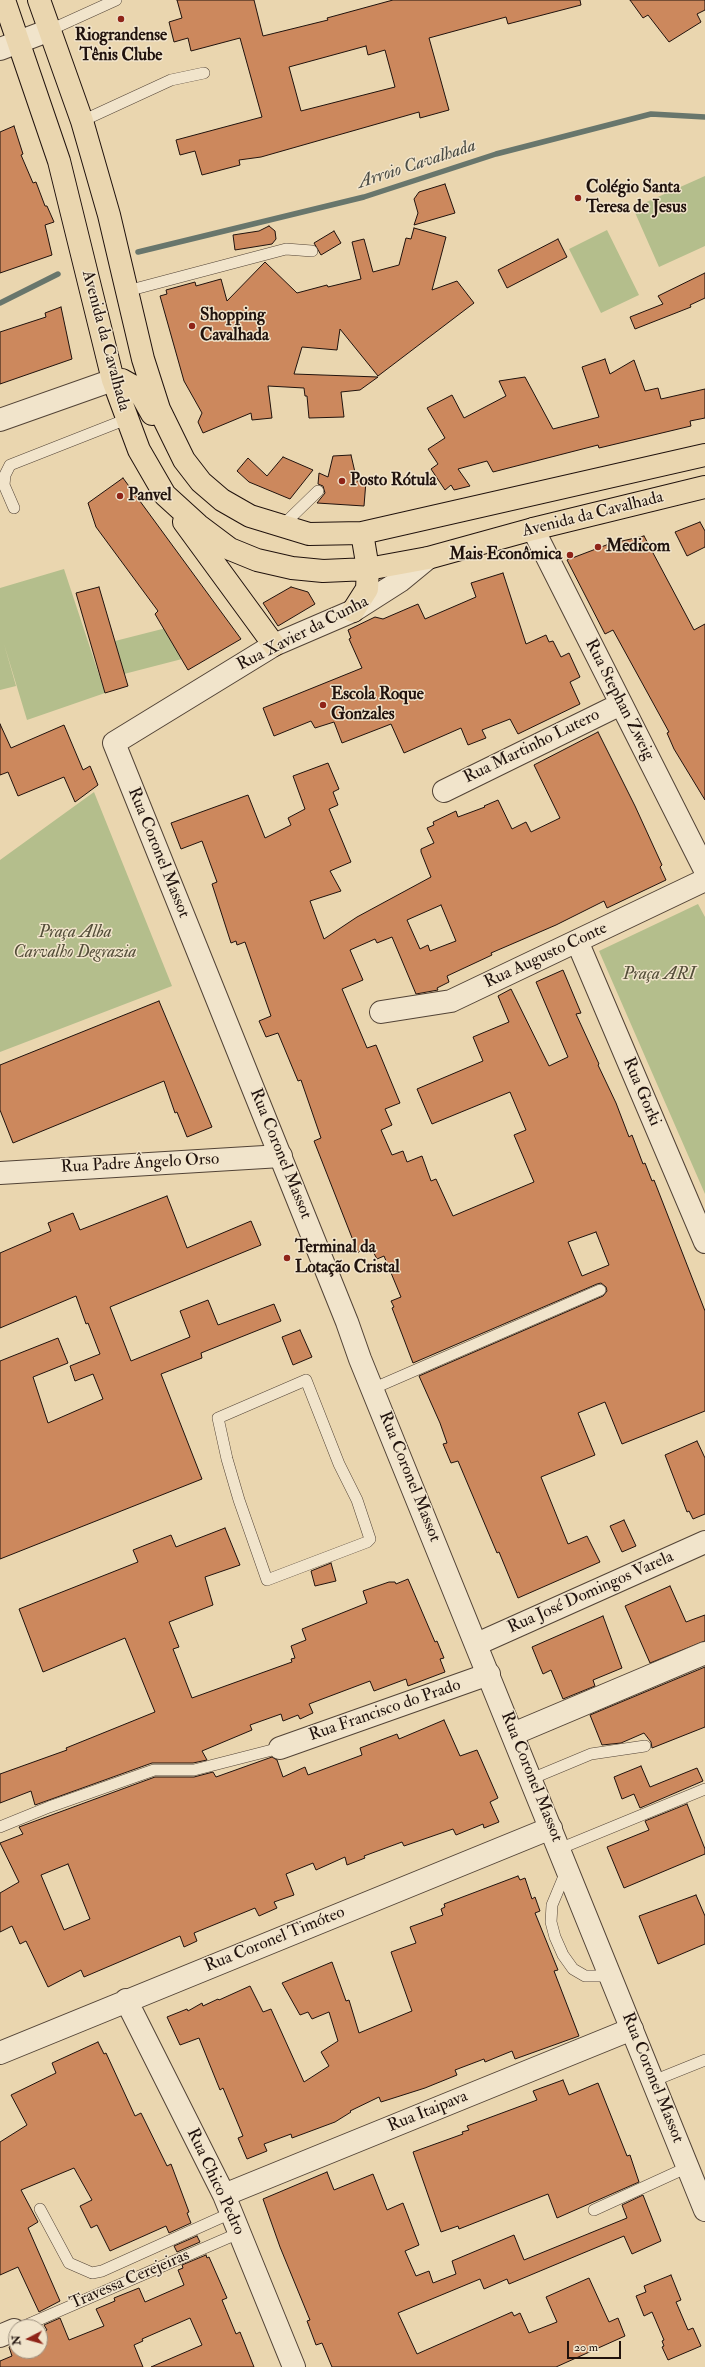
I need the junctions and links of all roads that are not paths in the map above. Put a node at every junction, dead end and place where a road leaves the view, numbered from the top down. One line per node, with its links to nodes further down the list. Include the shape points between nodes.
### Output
1 (4, 0): 5 (main road, Avenida da Cavalhada)
2 (39, 0): 4 (main road, Avenida da Cavalhada)
3 (116, 0): 4 (lane)
4 (50, 30): 5 (street); 7 (main road, Avenida da Cavalhada)
5 (9, 45): 10 (main road, Avenida da Cavalhada, via 59,160)
6 (204, 73): 7 (lane, via 171,80)
7 (82, 121): 9 (main road, Avenida da Cavalhada, via 109,215)
8 (312, 251): 9 (lane, via 286,249)
9 (127, 291): 14 (main road, Avenida da Cavalhada, via 143,359 159,409)
10 (113, 380): 11 (main road, Avenida da Cavalhada); 12 (street); 14 (main road, via 122,380 138,389 163,436)
11 (127, 419): 17 (main road, Avenida da Cavalhada, via 139,450); 18 (lane, via 10,465 4,485)
12 (0, 420)
13 (705, 455): 21 (main road, Avenida da Cavalhada)
14 (184, 460): 19 (main road, Avenida da Cavalhada, via 201,482 222,500 250,516)
15 (705, 487): 20 (main road, Avenida da Cavalhada)
16 (318, 491): 19 (lane)
17 (165, 495): 23 (main road, Avenida da Cavalhada, via 230,549 257,560 292,568 323,571); 25 (main road)
18 (14, 508)
19 (282, 526): 21 (main road, Avenida da Cavalhada, via 318,535)
20 (533, 529): 22 (main road, Avenida da Cavalhada); 26 (street, Rua Stephan Zweig)
21 (362, 533): 23 (main road)
22 (428, 558): 23 (main road, Avenida da Cavalhada); 24 (street, Rua Xavier da Cunha, via 400,582)
23 (368, 569): 24 (main road, via 368,589)
24 (353, 611): 25 (street, Rua Xavier da Cunha)
25 (274, 645): 27 (street, Rua Xavier da Cunha)
26 (621, 704): 28 (street, Rua Martinho Lutero); 29 (street, Rua Stephan Zweig)
27 (114, 743): 33 (street, Rua Coronel Massot)
28 (444, 791)
29 (705, 870)
30 (705, 880): 31 (street, Rua Augusto Conte)
31 (577, 941): 32 (street, Rua Augusto Conte, via 452,1001); 35 (street, Rua Gorki)
32 (381, 1012)
33 (281, 1156): 34 (street, Rua Padre Ângelo Orso); 37 (street, Rua Coronel Massot)
34 (0, 1173)
35 (705, 1242)
36 (600, 1290): 37 (lane)
37 (372, 1389): 40 (street, Rua Coronel Massot)
38 (705, 1542): 40 (street, Rua José Domingos Varela)
39 (267, 1580): 39 (lane, via 370,1539 357,1500 339,1464 306,1380 218,1418 239,1500)
40 (477, 1644): 42 (street, Rua Coronel Massot)
41 (705, 1653): 43 (street)
42 (489, 1674): 43 (street, Rua Coronel Massot); 45 (street, Rua Francisco do Prado)
43 (513, 1734): 46 (street, Rua Coronel Massot)
44 (645, 1746): 46 (lane, via 590,1754)
45 (280, 1748): 48 (lane, via 194,1770 154,1770)
46 (532, 1779): 49 (street, Rua Coronel Massot)
47 (705, 1789): 50 (lane)
48 (0, 1827)
49 (551, 1828): 50 (street, Rua Coronel Massot); 52 (street, Rua Coronel Timóteo)
50 (563, 1858): 51 (street, Rua Coronel Massot); 51 (lane, via 552,1905 551,1922 562,1955 573,1969 585,1976)
51 (611, 1976): 53 (street, Rua Coronel Massot)
52 (126, 2000): 54 (street, Rua Coronel Timóteo); 58 (street, Rua Chico Pedro)
53 (632, 2029): 56 (street, Rua Coronel Massot); 58 (street, Rua Itaipava)
54 (0, 2053)
55 (705, 2060): 56 (lane)
56 (653, 2081): 57 (street, Rua Coronel Massot)
57 (688, 2167): 60 (lane); 61 (street, Rua Coronel Massot)
58 (227, 2204): 59 (lane, via 102,2271 92,2273 69,2263); 62 (street, Rua Chico Pedro)
59 (40, 2209)
60 (594, 2210)
61 (705, 2210)
62 (239, 2233): 63 (lane, Travessa Cerejeiras); 64 (street, Rua Chico Pedro)
63 (41, 2319)
64 (294, 2367)

